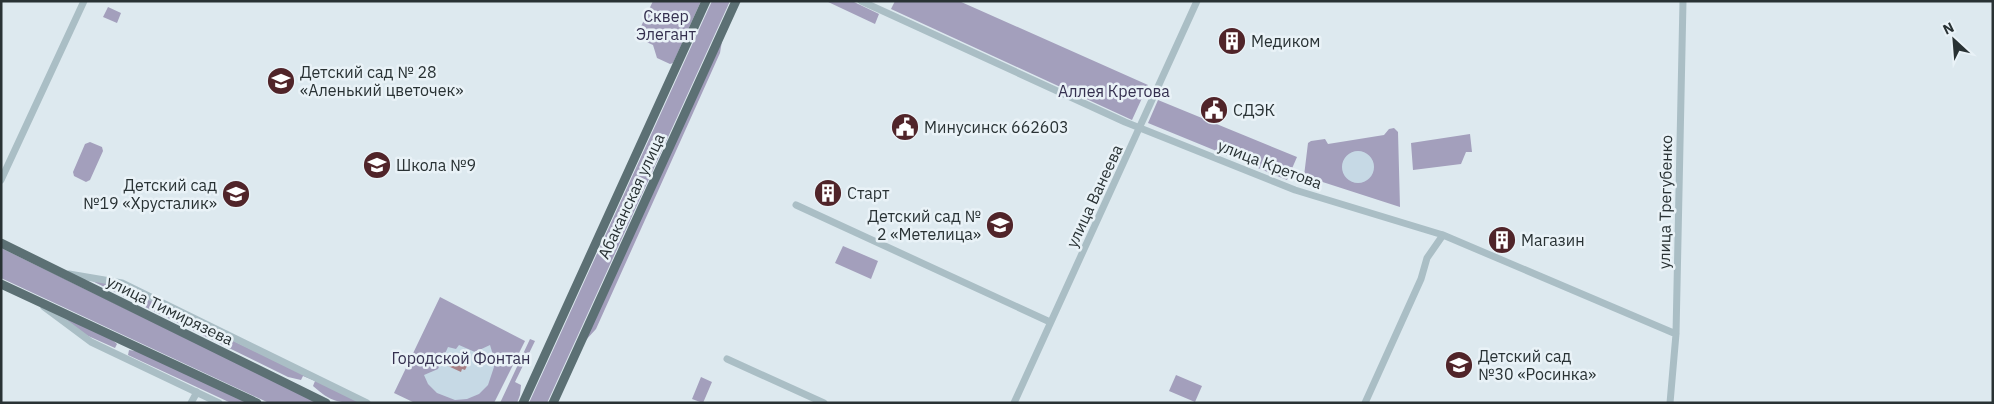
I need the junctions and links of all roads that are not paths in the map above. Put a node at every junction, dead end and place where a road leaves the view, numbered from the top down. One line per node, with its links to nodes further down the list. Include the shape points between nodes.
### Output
1 (84, 1): 8 (street)
2 (706, 1): 24 (main road, Абаканская улица)
3 (736, 1): 25 (main road, Абаканская улица)
4 (861, 1): 7 (street, улица Кретова)
5 (1197, 1): 7 (street, улица Ванеева)
6 (1683, 1): 16 (street, улица Трегубенко)
7 (1140, 126): 10 (street, улица Кретова, via 1295,190); 15 (street, улица Ванеева)
8 (1, 180)
9 (796, 206): 15 (street)
10 (1443, 235): 16 (street, улица Кретова); 28 (street, via 1427,258 1421,279)
11 (1, 243): 12 (main road, улица Тимирязева)
12 (60, 272): 22 (main road, улица Тимирязева); 23 (street, via 122,283)
13 (1, 284): 14 (main road)
14 (32, 298): 18 (street, via 91,342); 21 (main road)
15 (1050, 322): 27 (street, улица Ванеева)
16 (1676, 334): 29 (street, улица Трегубенко)
17 (727, 359): 26 (street)
18 (197, 392): 19 (street); 20 (street)
19 (191, 403)
20 (219, 403)
21 (257, 403)
22 (326, 403)
23 (367, 403)
24 (523, 403)
25 (553, 403)
26 (824, 403)
27 (1014, 403)
28 (1365, 403)
29 (1670, 403)

